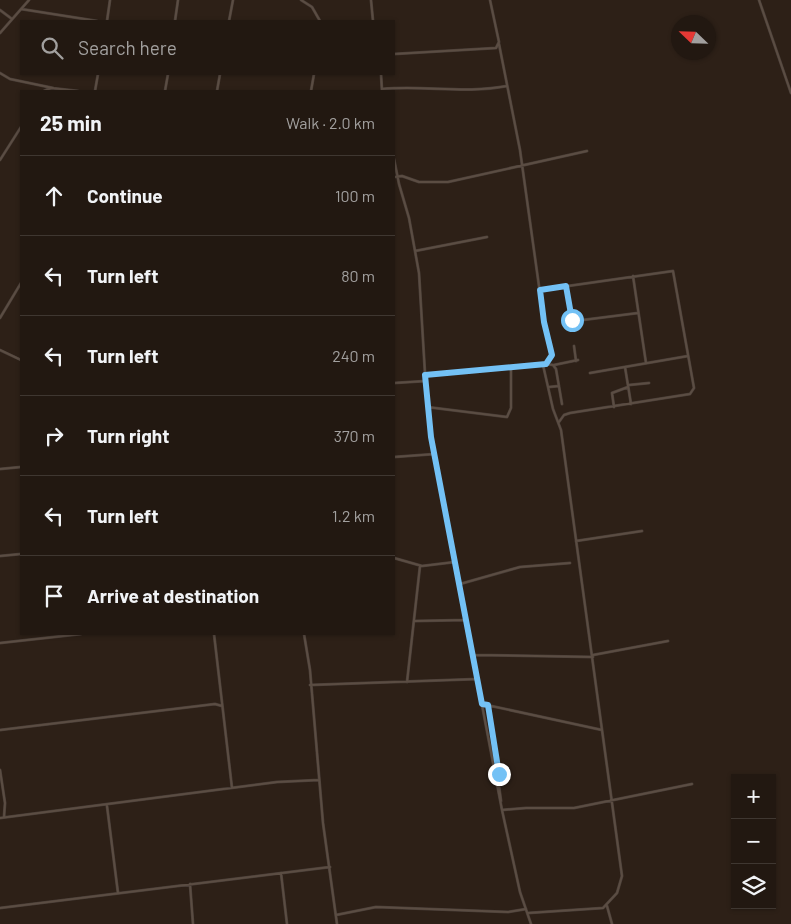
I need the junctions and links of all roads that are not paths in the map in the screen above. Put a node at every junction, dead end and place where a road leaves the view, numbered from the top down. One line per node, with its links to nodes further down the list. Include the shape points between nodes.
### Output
1 (29, 0): 9 (street)
2 (110, 0): 13 (street)
3 (178, 0): 14 (street)
4 (232, 0): 15 (street)
5 (301, 0): 16 (street, via 312,7)
6 (371, 0): 17 (street)
7 (490, 0): 19 (street)
8 (759, 0): 38 (street)
9 (21, 9): 11 (street); 12 (street)
10 (0, 10): 11 (street)
11 (12, 19): 18 (street)
12 (91, 20)
13 (107, 20)
14 (175, 20)
15 (229, 20)
16 (319, 20)
17 (373, 20)
18 (0, 33)
19 (499, 44): 20 (street, via 494,48); 28 (street)
20 (395, 54)
21 (0, 73): 27 (street, via 10,79)
22 (98, 75): 33 (street)
23 (168, 75): 34 (street)
24 (220, 75): 35 (street)
25 (314, 75): 36 (street)
26 (380, 75): 37 (street)
27 (42, 85): 29 (street); 30 (street)
28 (507, 86): 37 (street); 42 (street)
29 (53, 88): 31 (street); 32 (street)
30 (44, 90)
31 (48, 90)
32 (70, 90)
33 (95, 90)
34 (165, 90)
35 (217, 90)
36 (311, 90)
37 (382, 90)
38 (791, 93)
39 (20, 129): 41 (street)
40 (587, 151): 42 (street)
41 (0, 160)
42 (522, 165): 43 (street, via 448,182 419,182); 49 (street)
43 (395, 177): 45 (street, via 409,218)
44 (487, 237): 45 (street)
45 (415, 251): 63 (street, via 422,300)
46 (632, 276): 48 (street); 50 (street); 54 (street, via 674,272)
47 (20, 285): 51 (street)
48 (566, 286): 49 (street); 50 (street, via 570,317 575,321)
49 (540, 290): 57 (street, via 552,355)
50 (638, 313): 56 (street)
51 (0, 318)
52 (574, 346): 59 (street, via 577,360)
53 (0, 350): 55 (street)
54 (688, 356): 56 (street); 71 (street, via 694,388 692,393)
55 (20, 360)
56 (646, 363): 60 (street)
57 (546, 364): 58 (street); 59 (street)
58 (543, 365): 61 (street); 69 (street)
59 (553, 365): 67 (street)
60 (625, 367): 62 (street); 68 (street)
61 (511, 368): 63 (street); 72 (street, via 511,408 507,416)
62 (590, 373)
63 (425, 375): 64 (street)
64 (426, 381): 65 (street); 72 (street)
65 (395, 383)
66 (649, 383): 68 (street)
67 (559, 386): 69 (street); 70 (street)
68 (628, 386): 71 (street); 73 (street, via 612,393)
69 (549, 387): 74 (street)
70 (562, 404)
71 (631, 404): 73 (street)
72 (427, 407): 75 (street)
73 (614, 407): 74 (street, via 567,414)
74 (559, 422): 80 (street)
75 (435, 454): 76 (street); 84 (street)
76 (395, 457)
77 (20, 467): 78 (street)
78 (0, 469)
79 (642, 531): 80 (street)
80 (576, 541): 98 (street)
81 (20, 554): 82 (street)
82 (0, 556)
83 (395, 558): 86 (street)
84 (455, 562): 86 (street); 89 (street)
85 (570, 563): 87 (street)
86 (420, 566): 91 (street)
87 (513, 569): 88 (street); 89 (street)
88 (513, 574)
89 (460, 584): 90 (street)
90 (467, 620): 91 (street); 97 (street)
91 (414, 621): 100 (street)
92 (71, 635): 96 (street)
93 (214, 635): 104 (street)
94 (304, 635): 101 (street)
95 (668, 641): 98 (street)
96 (0, 643)
97 (473, 655): 98 (street); 99 (street)
98 (593, 656): 106 (street)
99 (478, 679): 100 (street); 102 (street)
100 (407, 682): 101 (street)
101 (310, 685): 108 (street)
102 (482, 704): 103 (street); 113 (street)
103 (488, 705): 106 (street); 113 (street)
104 (222, 706): 105 (street, via 215,704); 110 (street)
105 (0, 730)
106 (602, 730): 111 (street)
107 (0, 770): 114 (street, via 6,806)
108 (319, 780): 110 (street); 116 (street)
109 (692, 784): 111 (street)
110 (232, 788): 112 (street)
111 (613, 801): 113 (street, via 568,809); 120 (street, via 622,876 617,893)
112 (106, 805): 114 (street); 119 (street)
113 (502, 810): 122 (street)
114 (4, 817): 115 (street)
115 (0, 818)
116 (330, 867): 117 (street); 124 (street)
117 (281, 873): 118 (street); 126 (street)
118 (190, 884): 119 (street); 125 (street)
119 (118, 892): 121 (street)
120 (607, 906): 123 (street, via 594,910); 129 (street)
121 (0, 908)
122 (526, 909): 123 (street); 124 (street, via 508,912 376,907)
123 (528, 913): 128 (street)
124 (336, 915): 127 (street)
125 (193, 924)
126 (287, 924)
127 (337, 924)
128 (531, 924)
129 (612, 924)

